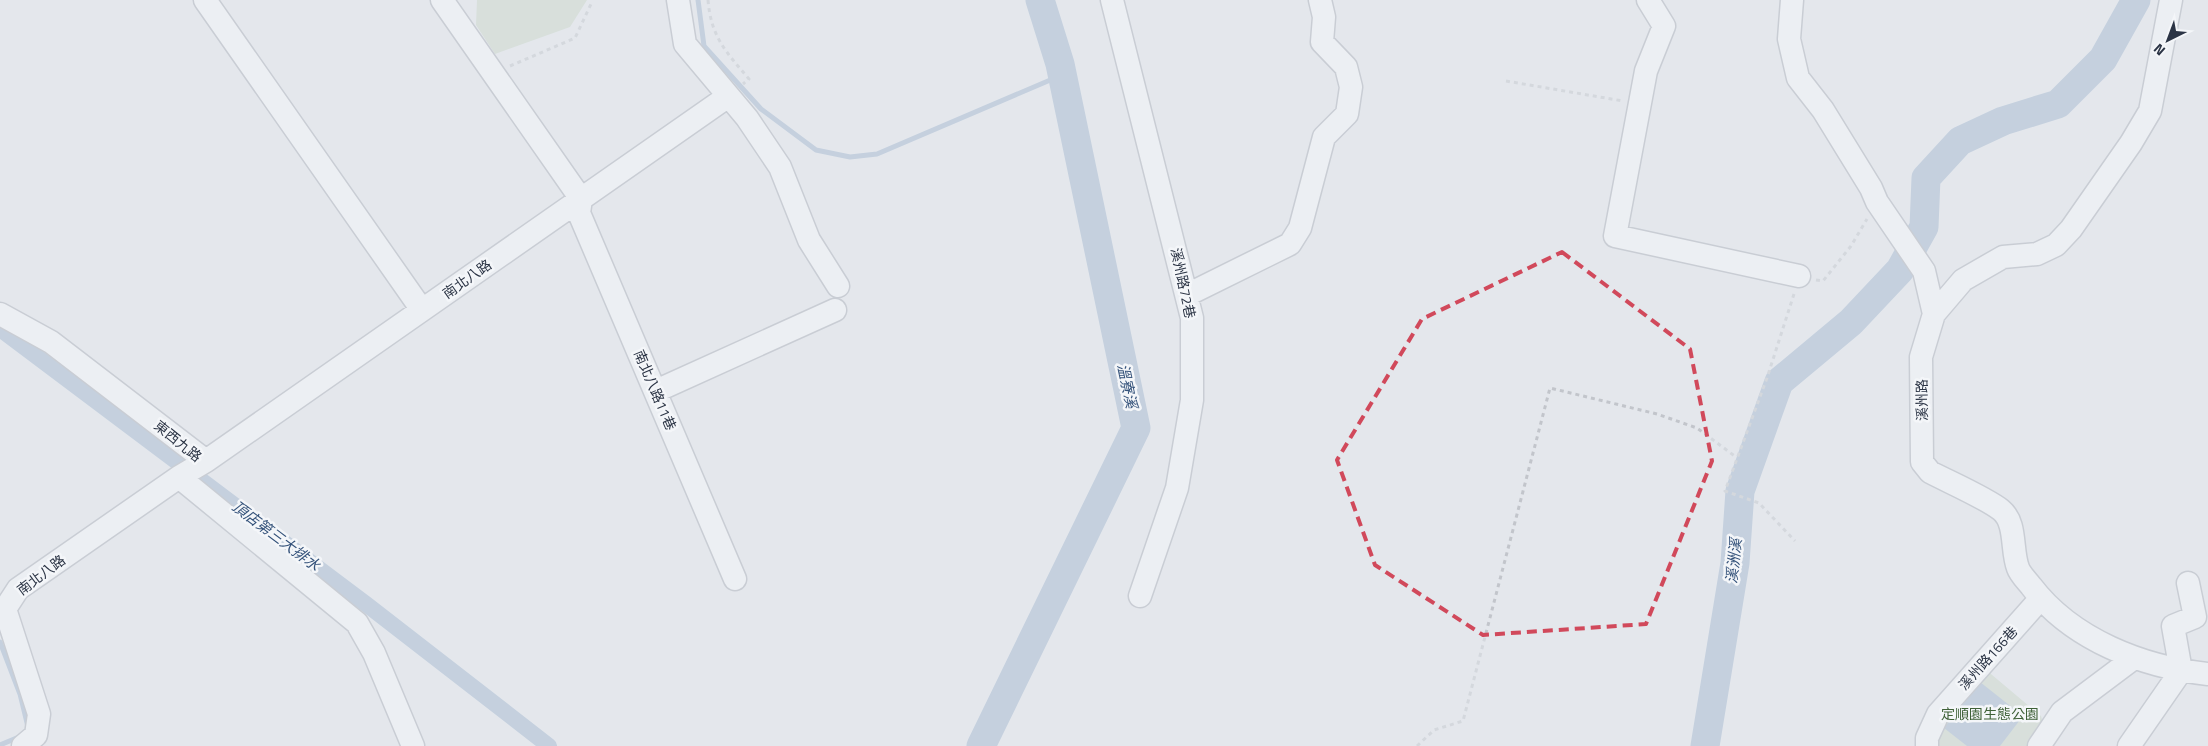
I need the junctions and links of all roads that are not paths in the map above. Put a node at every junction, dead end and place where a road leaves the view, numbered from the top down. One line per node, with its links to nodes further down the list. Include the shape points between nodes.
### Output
1 (205, 0): 14 (street)
2 (442, 0): 10 (street)
3 (678, 0): 9 (street, via 685,44)
4 (1112, 0): 13 (street, 溪州路72巷)
5 (1320, 0): 13 (street, via 1324,17 1322,42 1346,67 1351,87 1347,114 1324,137 1300,228 1290,244)
6 (1648, 0): 11 (street, via 1664,26 1646,71 1615,236)
7 (1792, 0): 17 (street, 溪州路, via 1789,39 1798,78 1823,110 1924,271)
8 (2164, 1): 17 (street, via 2150,111 2071,229 2056,245 2037,254 2003,257 1963,280)
9 (735, 90): 10 (street, 南北八路); 12 (street, via 747,118 780,167 810,240)
10 (582, 200): 14 (street, 南北八路); 18 (street, 南北八路11巷, via 580,213)
11 (1799, 276)
12 (838, 286)
13 (1187, 295): 23 (street, 溪州路72巷, via 1192,318 1192,400 1177,488)
14 (422, 310): 19 (street, 南北八路)
15 (835, 310): 18 (street)
16 (0, 314): 19 (street, 東西九路, via 51,342)
17 (1934, 314): 24 (street, 溪州路, via 1921,357 1922,462 1930,472 2002,511 2010,522 2018,569)
18 (656, 391): 21 (street, 南北八路11巷)
19 (206, 461): 20 (street, 東西九路)
20 (179, 478): 25 (street, 南北八路, via 18,589); 30 (street, 東西九路, via 358,623)
21 (735, 579)
22 (2188, 583): 27 (street, via 2195,617 2173,626)
23 (1140, 596)
24 (2041, 598): 26 (street, 溪州路, via 2049,608 2098,642); 31 (street, 溪州路166巷, via 1938,714 1927,738)
25 (3, 613): 29 (street, 南北八路, via 39,714 36,735)
26 (2134, 658): 27 (street, 溪州路); 32 (street, via 2062,712)
27 (2181, 671): 28 (street, 溪州路); 33 (street)
28 (2208, 674)
29 (23, 746)
30 (414, 746)
31 (1927, 746)
32 (2039, 746)
33 (2129, 746)

